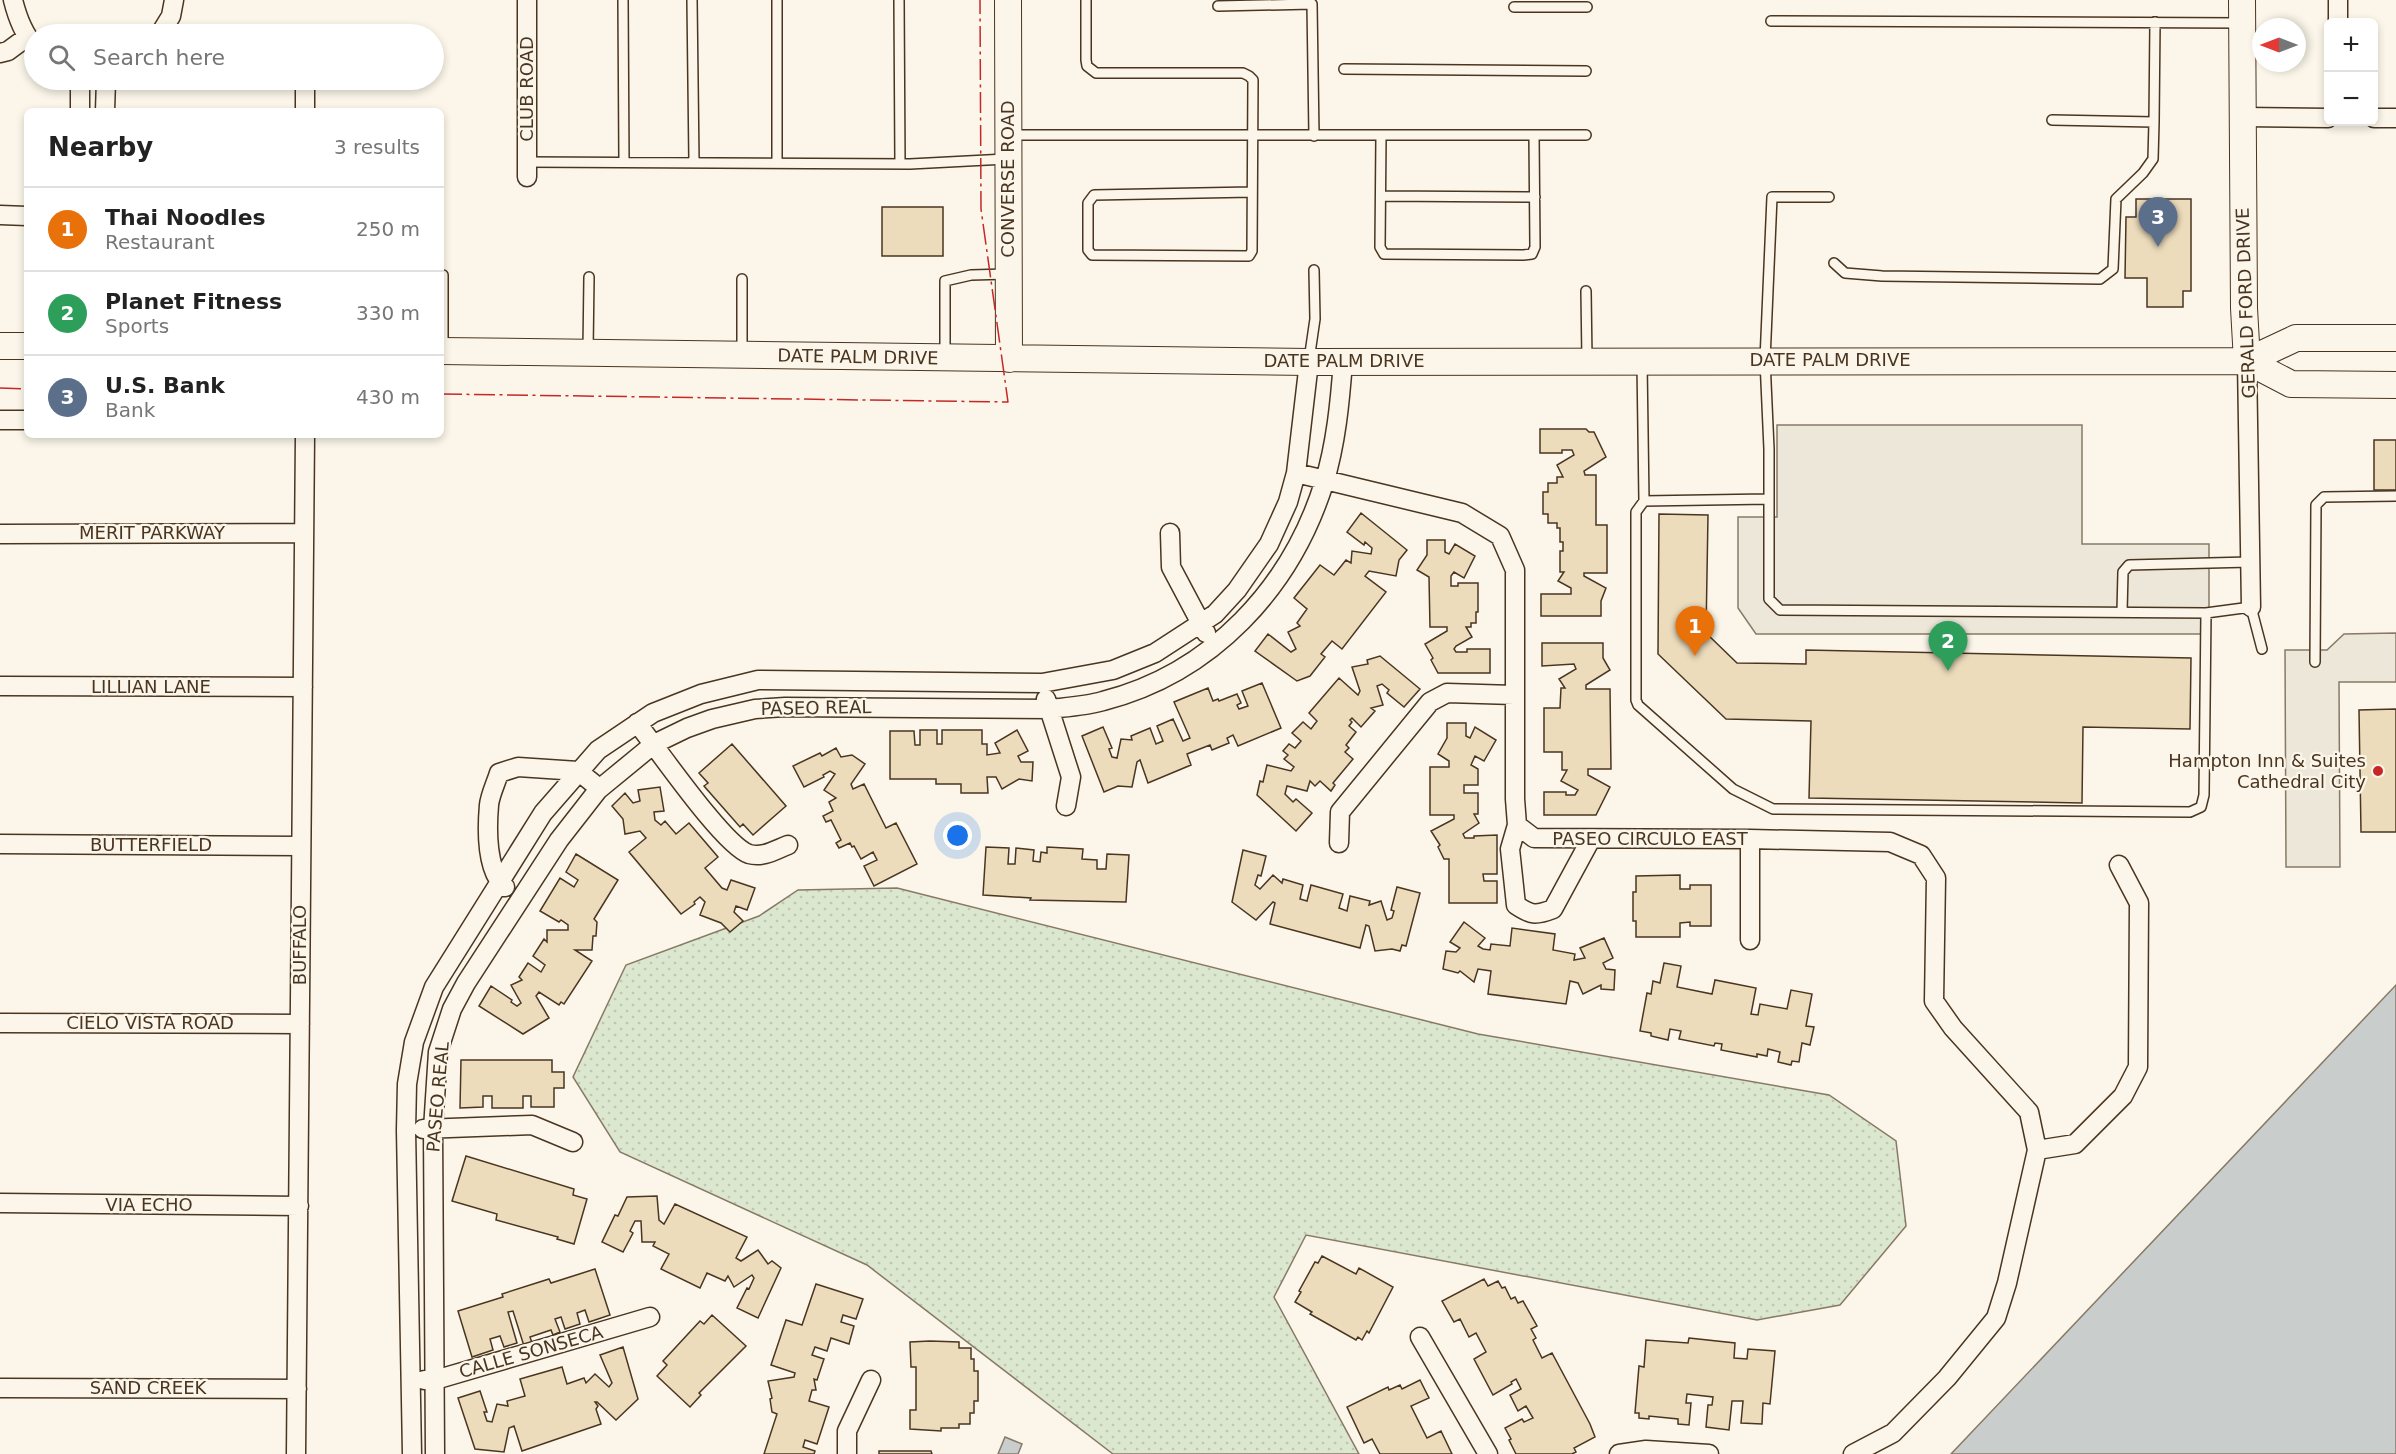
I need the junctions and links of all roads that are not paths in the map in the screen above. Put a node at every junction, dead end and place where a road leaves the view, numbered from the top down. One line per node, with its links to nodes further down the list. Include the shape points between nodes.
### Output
1 (13, 0): 20 (street)
2 (174, 0): 19 (street)
3 (526, 0): 47 (street, CLUB ROAD)
4 (623, 0): 43 (lane)
5 (692, 0): 44 (lane)
6 (777, 0): 45 (lane)
7 (899, 0): 46 (lane)
8 (1008, 0): 42 (main road, CONVERSE ROAD)
9 (1086, 0): 37 (lane, via 1086,60 1091,70 1101,74 1249,76)
10 (2338, 0): 16 (street)
11 (1312, 2): 12 (lane); 39 (lane)
12 (1218, 6)
13 (1514, 7): 14 (lane)
14 (1587, 7)
15 (2242, 12): 18 (lane); 31 (main road, GERALD FORD DRIVE)
16 (2338, 18)
17 (1771, 21): 18 (lane)
18 (2155, 22): 36 (lane)
19 (166, 24)
20 (24, 28)
21 (24, 44): 22 (street)
22 (0, 52)
23 (1344, 69): 24 (lane)
24 (1586, 71)
25 (80, 90): 28 (street)
26 (106, 90): 29 (street)
27 (305, 90): 30 (street)
28 (80, 108)
29 (105, 108)
30 (305, 108)
31 (2242, 117): 32 (street); 72 (main road, GERALD FORD DRIVE)
32 (2324, 118)
33 (2378, 118): 34 (street)
34 (2396, 118)
35 (2052, 120): 36 (lane)
36 (2154, 123): 54 (lane, via 2153,159 2116,199 2114,269 2100,279 1882,276 1845,273)
37 (1253, 135): 39 (lane); 42 (lane); 48 (lane)
38 (1586, 135): 41 (lane)
39 (1314, 136): 40 (lane)
40 (1381, 136): 41 (lane); 49 (lane)
41 (1534, 136): 50 (lane)
42 (1008, 147): 46 (lane); 56 (main road, CONVERSE ROAD)
43 (624, 162): 44 (lane); 47 (lane)
44 (694, 162): 45 (lane)
45 (777, 163): 46 (lane)
46 (900, 164)
47 (527, 169)
48 (1252, 192): 48 (lane, via 1249,256 1101,256 1088,250 1088,202 1094,195)
49 (1381, 196): 50 (lane); 50 (lane, via 1380,247 1384,254 1391,255 1532,254)
50 (1535, 197)
51 (1829, 197): 70 (lane, via 1772,197)
52 (0, 215): 53 (street)
53 (24, 216)
54 (1834, 263)
55 (1314, 270): 73 (lane, via 1315,319)
56 (1009, 274): 66 (lane, via 971,275 945,281); 67 (main road, CONVERSE ROAD)
57 (589, 277): 64 (lane)
58 (742, 279): 65 (lane)
59 (1586, 291): 68 (lane)
60 (2396, 338): 72 (main road, DATE PALM DRIVE, via 2296,338)
61 (0, 346): 62 (main road)
62 (24, 346)
63 (444, 351): 64 (main road, DATE PALM DRIVE)
64 (588, 353): 65 (main road, DATE PALM DRIVE)
65 (742, 355): 66 (main road, DATE PALM DRIVE)
66 (945, 358): 67 (main road, DATE PALM DRIVE)
67 (1009, 359): 73 (main road, DATE PALM DRIVE)
68 (1587, 360): 69 (main road, DATE PALM DRIVE); 71 (main road, DATE PALM DRIVE)
69 (1642, 360): 70 (main road, DATE PALM DRIVE); 82 (lane)
70 (1765, 360): 72 (main road, DATE PALM DRIVE); 81 (lane, via 1770,449)
71 (1343, 361): 73 (main road, DATE PALM DRIVE); 79 (street, PASEO REAL, via 1340,406)
72 (2247, 361): 74 (main road, DATE PALM DRIVE, via 2291,384); 86 (street, GERALD FORD DRIVE)
73 (1309, 362): 78 (street, PASEO REAL)
74 (2396, 385)
75 (0, 420): 76 (street)
76 (24, 420)
77 (304, 438): 83 (street, BUFFALO)
78 (1296, 473): 79 (street); 90 (street, PASEO REAL, via 1278,526 1257,564 1215,614)
79 (1324, 481): 91 (street, PASEO REAL, via 1300,543 1256,605); 98 (street, via 1462,513 1500,536 1515,570)
80 (2396, 496): 93 (lane, via 2324,496 2316,505)
81 (1768, 499): 82 (lane); 88 (lane, via 1769,599 1780,610)
82 (1644, 501): 89 (lane, via 1636,512 1638,705 1733,789 1773,809 2190,812 2201,807 2204,795)
83 (304, 533): 85 (street, MERIT PARKWAY); 97 (street, BUFFALO)
84 (1170, 533): 90 (street, via 1171,567)
85 (0, 534)
86 (2250, 562): 87 (street, GERALD FORD DRIVE); 88 (lane, via 2129,565 2123,572)
87 (2251, 607): 89 (lane); 92 (lane)
88 (2122, 612): 89 (lane)
89 (2206, 613)
90 (1200, 624): 91 (street); 95 (street, PASEO REAL, via 1136,662)
91 (1216, 647): 100 (street, PASEO REAL, via 1190,664 1130,692 1103,701)
92 (2262, 649)
93 (2315, 662)
94 (840, 680): 95 (street, PASEO REAL); 99 (street); 101 (street, PASEO REAL, via 758,680 702,694)
95 (1042, 683): 100 (street)
96 (0, 686): 97 (street, LILLIAN LANE)
97 (303, 687): 112 (street, BUFFALO)
98 (1514, 695): 106 (street); 109 (street, via 1447,693 1430,702 1340,812)
99 (840, 707): 100 (street, PASEO REAL); 102 (street, PASEO REAL, via 785,706 735,713 687,728)
100 (1049, 708): 105 (street, via 1071,777)
101 (637, 723): 102 (street); 103 (street, PASEO REAL, via 598,750)
102 (654, 744): 104 (street, PASEO REAL); 111 (street, via 723,834 747,853 762,856)
103 (578, 771): 104 (street); 114 (street, PASEO REAL, via 543,813); 114 (street, via 518,768 499,773 489,803 490,855)
104 (599, 788): 115 (street, PASEO REAL)
105 (1066, 806)
106 (1517, 825): 107 (street, PASEO CIRCULO EAST, via 1534,838); 107 (street, via 1510,849 1516,904 1529,914 1553,909)
107 (1591, 839): 108 (street, PASEO CIRCULO EAST)
108 (1750, 839): 116 (street); 122 (street, PASEO CIRCULO EAST, via 1890,842 1921,855 1936,878 1934,1000 1953,1028 2029,1113)
109 (1339, 843)
110 (0, 844): 112 (street, BUTTERFIELD)
111 (788, 845)
112 (301, 846): 118 (street, BUFFALO)
113 (2119, 865): 122 (street, via 2139,903 2138,1067 2123,1096 2075,1144)
114 (500, 882): 115 (street); 120 (street, PASEO REAL, via 446,967 423,1014 407,1084)
115 (520, 900): 119 (street, PASEO REAL, via 466,983 446,1027 438,1052)
116 (1750, 940)
117 (0, 1023): 118 (street, CIELO VISTA ROAD)
118 (300, 1024): 124 (street, BUFFALO)
119 (433, 1129): 120 (street); 121 (street, via 532,1125); 128 (street, PASEO REAL)
120 (406, 1130): 127 (street, PASEO REAL)
121 (573, 1142)
122 (2037, 1150): 139 (street, via 1996,1318 1947,1378 1893,1433)
123 (0, 1203): 124 (street, VIA ECHO)
124 (298, 1206): 131 (street, BUFFALO)
125 (650, 1317): 128 (street, CALLE SONSECA)
126 (1420, 1337): 136 (street)
127 (410, 1380): 128 (street, CALLE SONSECA); 133 (street, PASEO REAL)
128 (435, 1380): 134 (street, PASEO REAL)
129 (871, 1380): 135 (street, via 846,1431)
130 (0, 1388): 131 (street, SAND CREEK)
131 (297, 1389): 132 (street, BUFFALO)
132 (296, 1454)
133 (412, 1454)
134 (435, 1454)
135 (847, 1454)
136 (1488, 1454)
137 (1619, 1454): 138 (street, via 1646,1450)
138 (1709, 1454)
139 (1853, 1454)

